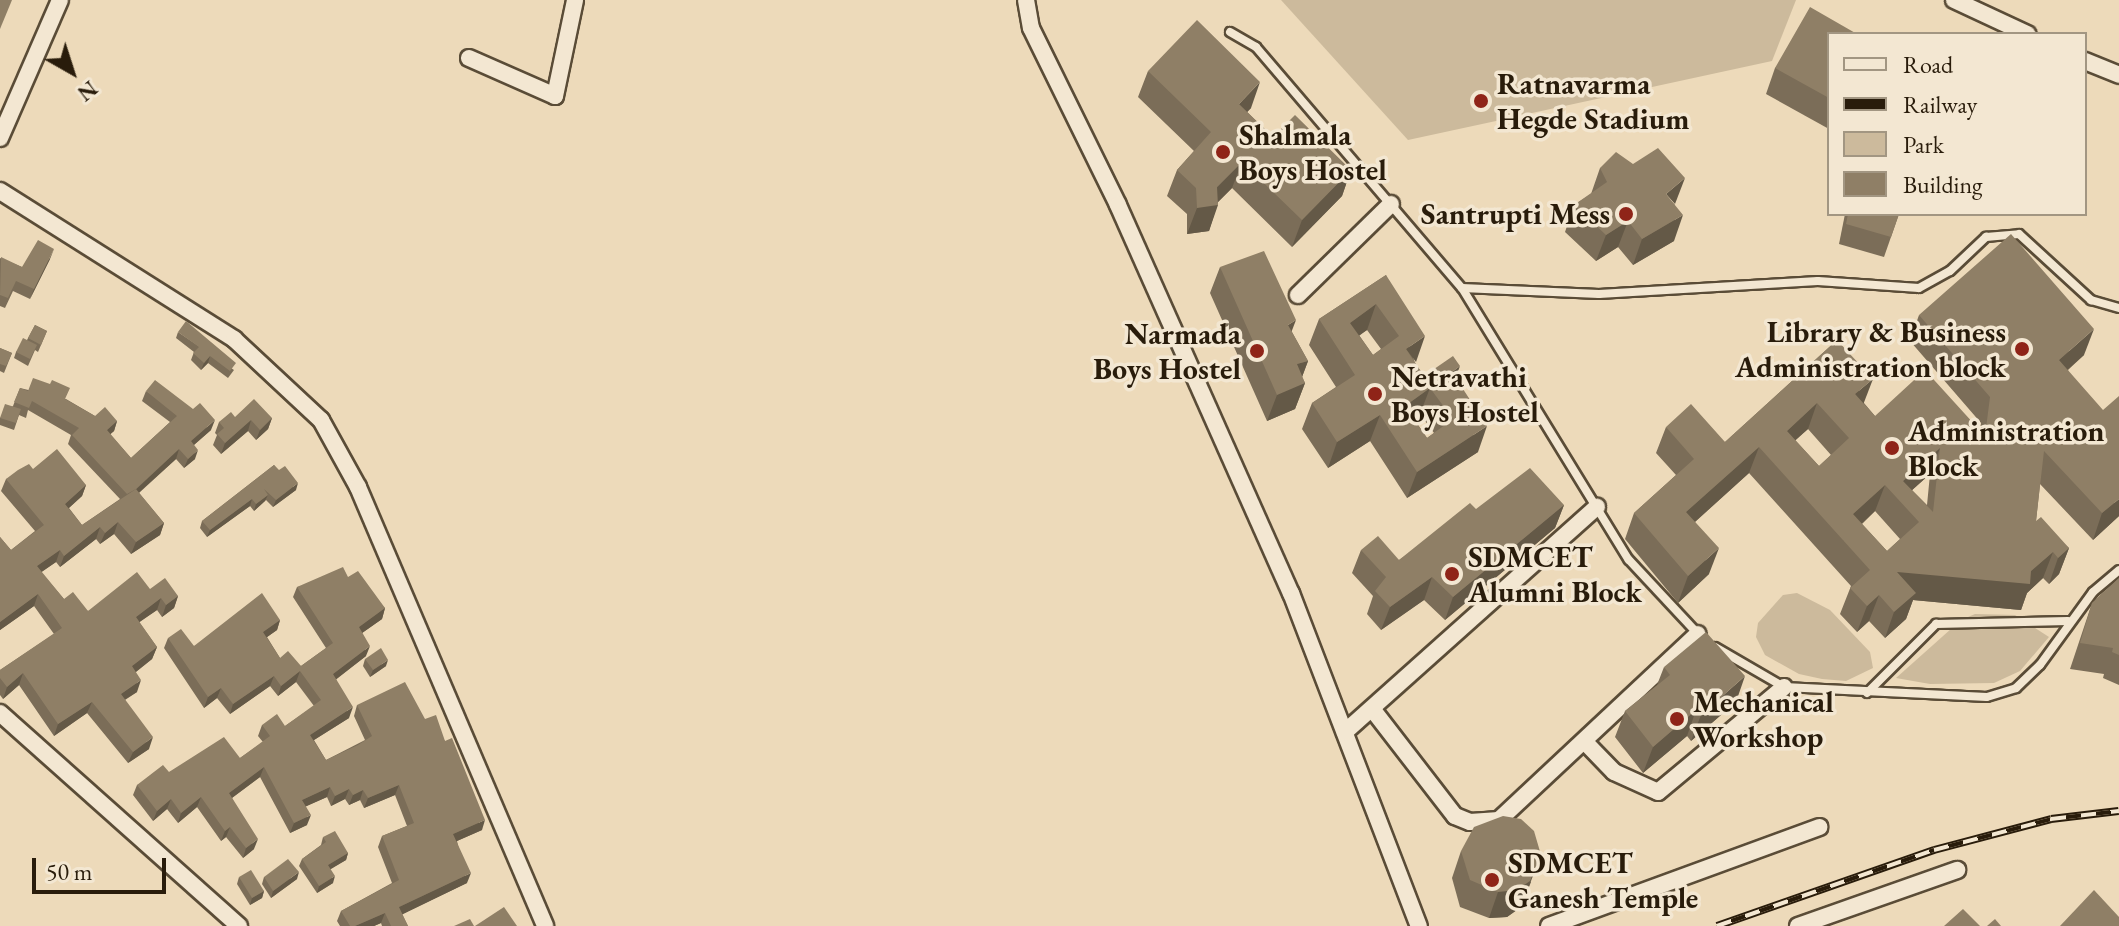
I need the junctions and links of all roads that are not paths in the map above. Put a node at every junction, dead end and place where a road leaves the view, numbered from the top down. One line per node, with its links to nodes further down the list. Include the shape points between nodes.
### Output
1 (60, 0): 10 (street)
2 (575, 0): 7 (street, via 555,96)
3 (1026, 0): 24 (street, via 1031,28 1118,205 1291,593)
4 (1954, 0): 6 (street)
5 (1230, 32): 12 (lane, via 1256,47)
6 (2023, 32)
7 (469, 58)
8 (2087, 62): 9 (street)
9 (2119, 75)
10 (0, 138)
11 (0, 191): 29 (street, via 234,339 321,420 358,487)
12 (1391, 204): 13 (lane); 14 (street)
13 (1462, 288): 15 (lane, via 1599,294 1818,281 1919,288 1950,271 1986,237 2019,234 2091,300); 16 (lane)
14 (1298, 295)
15 (2119, 308)
16 (1597, 507): 19 (lane, via 1629,560); 22 (street)
17 (2119, 570): 18 (lane)
18 (2068, 621): 21 (lane, via 1936,624); 21 (lane, via 2040,665 2016,688 1987,697)
19 (1698, 634): 20 (lane); 25 (street)
20 (1784, 687): 21 (lane); 25 (street, via 1658,792 1640,789 1614,772)
21 (1867, 693)
22 (1373, 710): 24 (street); 25 (street, via 1455,816 1470,822 1499,820)
23 (0, 713): 28 (street)
24 (1345, 732): 30 (street)
25 (1584, 741)
26 (1819, 827): 31 (street)
27 (1957, 870): 32 (street)
28 (239, 926)
29 (545, 926)
30 (1419, 926)
31 (1549, 926)
32 (1798, 926)

